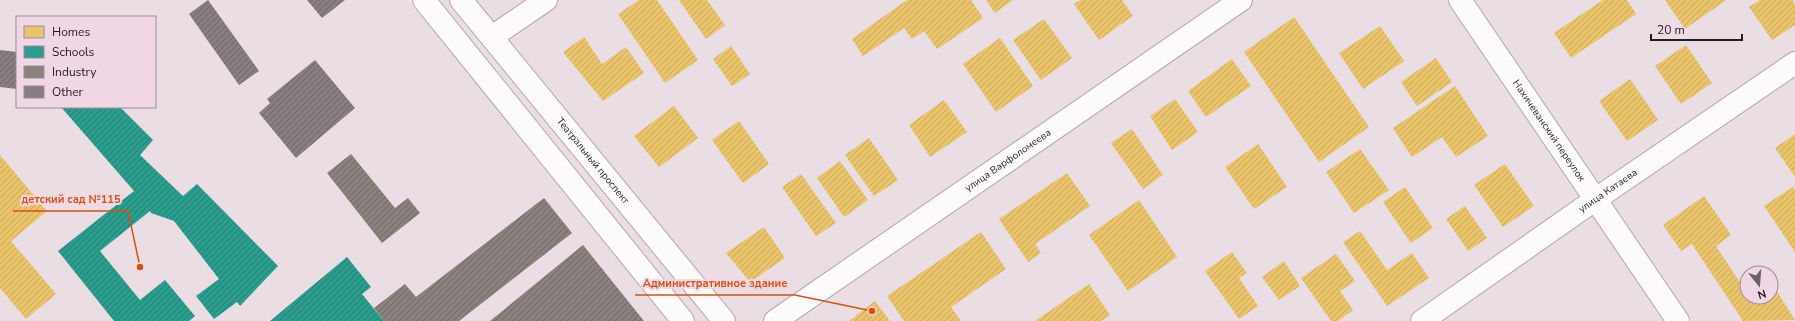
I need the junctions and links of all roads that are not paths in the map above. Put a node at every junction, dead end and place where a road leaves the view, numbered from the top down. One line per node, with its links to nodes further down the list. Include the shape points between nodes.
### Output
1 (424, 0): 9 (street)
2 (461, 0): 6 (street, Театральный проспект)
3 (546, 0): 6 (street)
4 (1241, 0): 11 (street, улица Варфоломеева)
5 (1460, 0): 8 (street, Нахичеванский переулок)
6 (492, 37): 10 (street, Театральный проспект)
7 (1795, 63): 8 (street, улица Катаева)
8 (1596, 199): 12 (street, улица Катаева); 13 (street, Нахичеванский переулок)
9 (683, 321)
10 (724, 321)
11 (775, 321)
12 (1422, 321)
13 (1678, 321)

